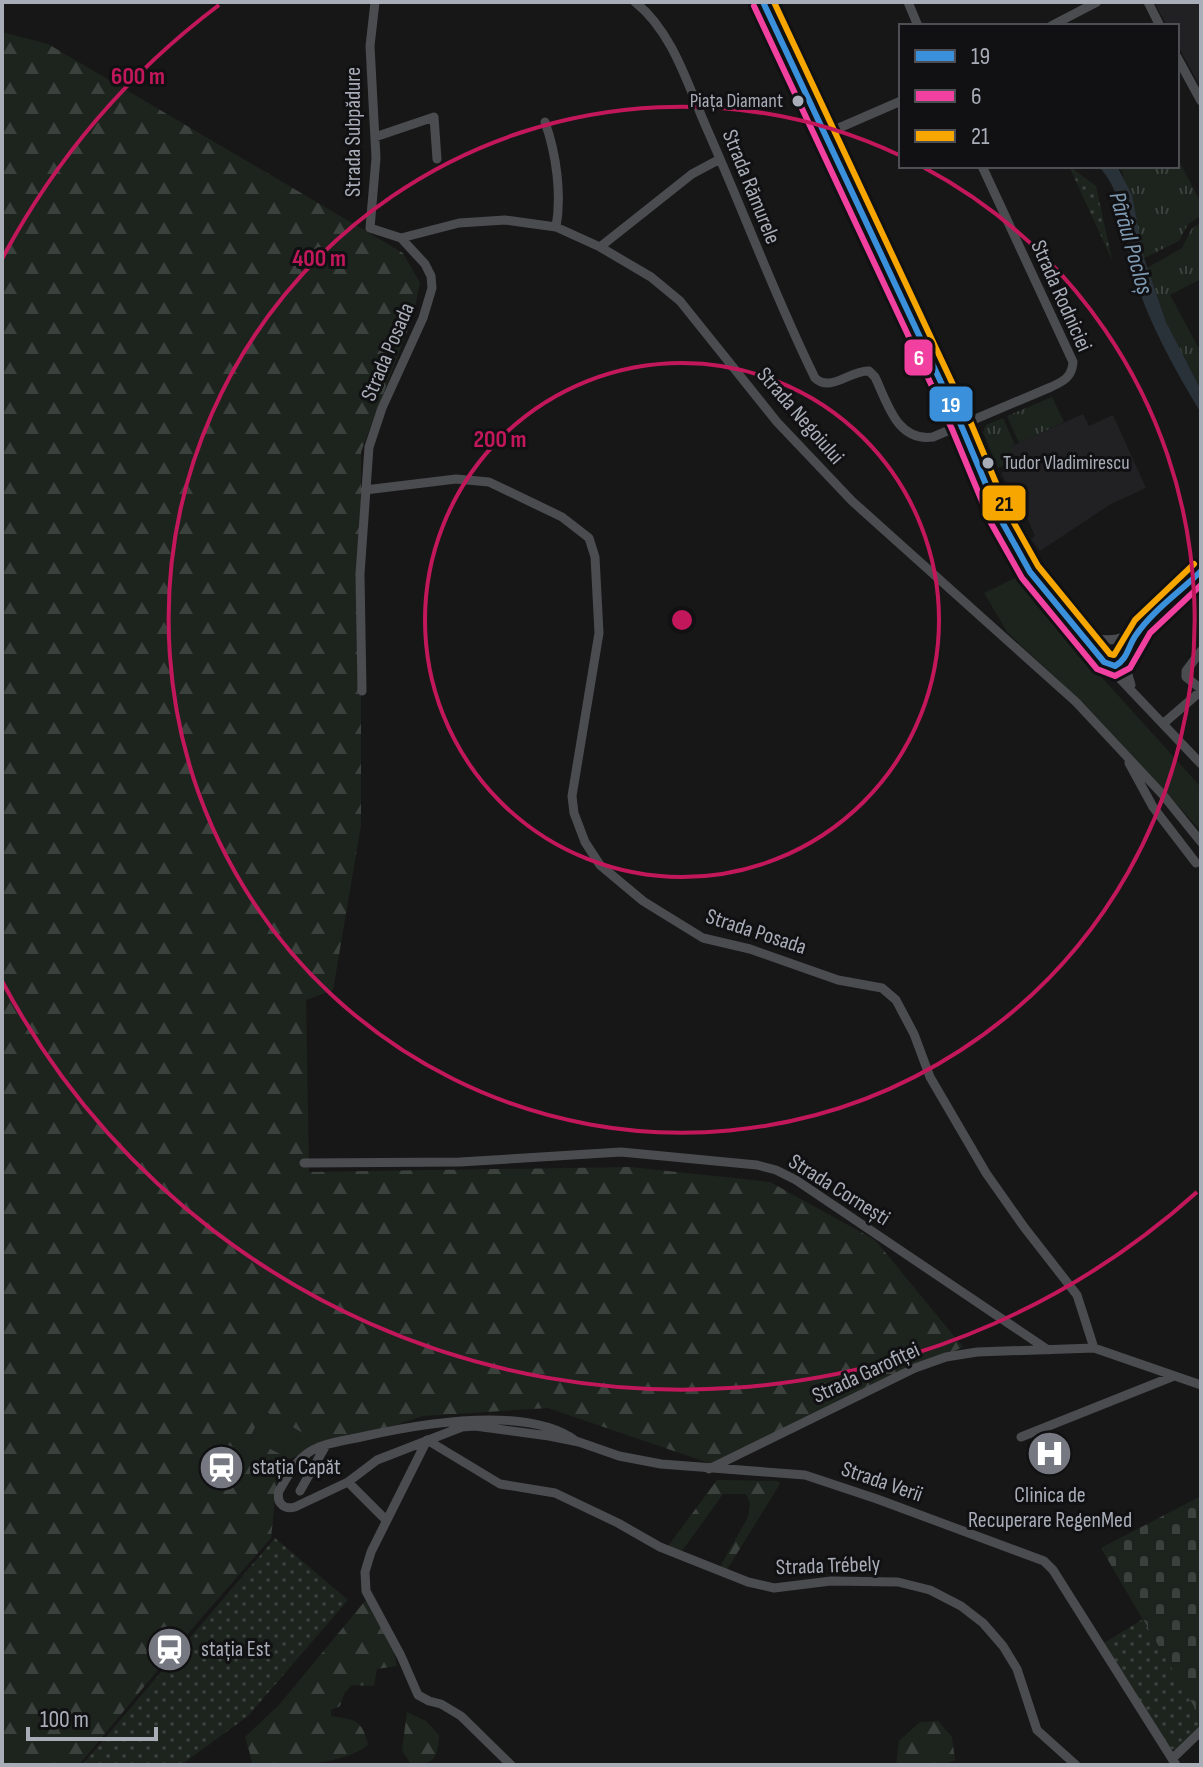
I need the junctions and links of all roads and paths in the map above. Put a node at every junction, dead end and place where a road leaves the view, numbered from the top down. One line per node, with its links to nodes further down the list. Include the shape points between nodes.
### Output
1 (375, 2): 15 (street, Strada Subpădure, via 370,46)
2 (635, 2): 17 (street, Strada Rămurele, via 665,36)
3 (763, 2): 14 (street)
4 (908, 2): 7 (street)
5 (1097, 2): 8 (street)
6 (1148, 2): 9 (street)
7 (917, 24)
8 (1055, 24)
9 (1159, 24)
10 (1179, 61): 11 (street)
11 (1201, 101)
12 (899, 102): 14 (street)
13 (545, 122): 19 (street, via 554,159)
14 (825, 134): 22 (street)
15 (375, 137): 16 (street, via 434,117); 20 (street, Strada Subpădure, via 370,228)
16 (437, 159)
17 (720, 159): 21 (street, via 692,174); 22 (street, Strada Rămurele, via 815,378 828,384 869,371 910,436 933,437)
18 (983, 168): 22 (street, Strada Rodniciei, via 1073,362 1064,381)
19 (556, 227): 20 (street, Strada Negoiului, via 505,220 459,223); 21 (street, Strada Negoiului)
20 (401, 238): 23 (street, Strada Posada, via 425,264 432,288 369,447)
21 (600, 247): 35 (street, Strada Negoiului, via 680,301 777,422 852,501 1014,644)
22 (961, 425): 26 (street, via 1021,559)
23 (365, 490): 33 (street, Strada Posada); 40 (street, Strada Posada, via 456,479 489,482 562,517 589,538 599,633 572,796 585,842 600,865 643,901 703,938 838,980 882,988 896,1000 930,1077 986,1173 1077,1295)
24 (1201, 571): 25 (street)
25 (1143, 626): 27 (street); 29 (street)
26 (1077, 629): 27 (street, via 1095,639); 30 (street); 34 (street, via 1101,664)
27 (1113, 640): 29 (street, via 1124,644); 30 (street, via 1101,650)
28 (1201, 651): 32 (street, via 1186,677)
29 (1126, 656): 30 (street, via 1115,666); 31 (street)
30 (1104, 661): 31 (street)
31 (1132, 689): 34 (street)
32 (1201, 690): 34 (street)
33 (362, 691)
34 (1164, 723): 36 (street)
35 (1124, 752): 37 (street, Strada Negoiului); 38 (street, Strada Negoiului, via 1153,807)
36 (1201, 764)
37 (1200, 840): 38 (street, Strada Negoiului, via 1195,846)
38 (1198, 866)
39 (304, 1163): 41 (street, Strada Cornești, via 460,1162 621,1152 766,1167 796,1180)
40 (1094, 1348): 41 (street); 42 (street)
41 (1048, 1350): 48 (street, Strada Garofiței, via 946,1357)
42 (1174, 1376): 43 (street); 44 (street)
43 (1201, 1385)
44 (1021, 1437)
45 (427, 1440): 46 (street, Strada Verii, via 475,1426); 49 (street, via 377,1460); 53 (street); 57 (street, Strada Trébely, via 500,1484 555,1493 660,1547 748,1582 774,1588 831,1581 898,1582 930,1590 961,1606 1003,1646 1017,1669 1037,1730)
46 (579, 1442): 47 (street, via 542,1424 477,1420); 48 (street, Strada Verii, via 619,1456)
47 (326, 1445): 50 (street, via 305,1455); 51 (street)
48 (709, 1469): 55 (street, Strada Verii, via 805,1475 1039,1557 1053,1570)
49 (348, 1482): 52 (street); 53 (street)
50 (279, 1491): 51 (street, via 292,1485); 52 (street, via 285,1507)
51 (300, 1491): 52 (street)
52 (300, 1504)
53 (386, 1520): 56 (street, via 367,1562 366,1591 418,1695 461,1716)
54 (1201, 1731): 55 (street)
55 (1174, 1762)
56 (511, 1765)
57 (1076, 1765)

